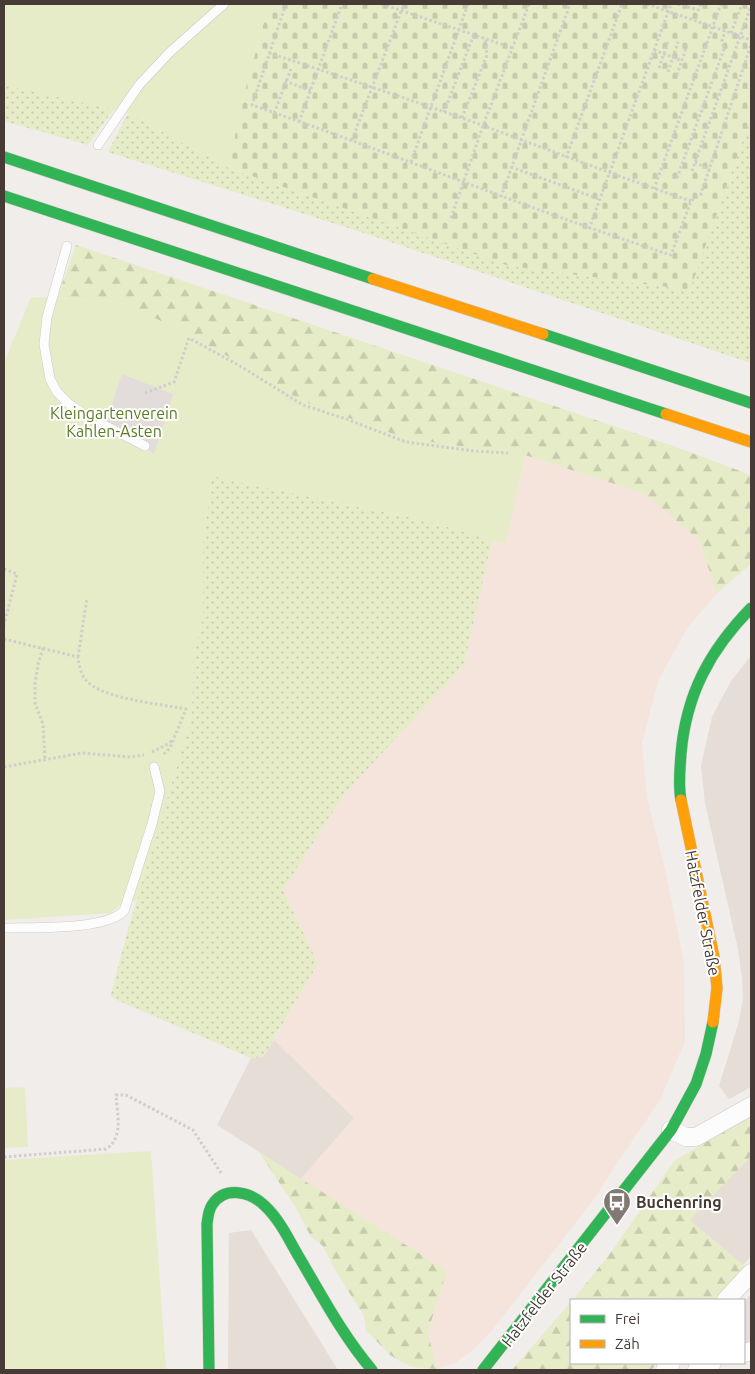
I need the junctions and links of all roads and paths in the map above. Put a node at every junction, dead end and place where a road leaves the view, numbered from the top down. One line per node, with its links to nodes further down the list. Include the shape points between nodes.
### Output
1 (224, 4): 54 (lane, via 170,52 139,85)
2 (286, 4): 34 (path)
3 (342, 4): 40 (path)
4 (382, 4): 18 (path)
5 (404, 4): 18 (path)
6 (468, 4): 21 (path)
7 (529, 4): 32 (path)
8 (570, 4): 53 (path)
9 (622, 4): 56 (path)
10 (647, 4): 19 (path)
11 (671, 4): 19 (path)
12 (678, 4): 16 (path)
13 (701, 4): 16 (path, via 698,10)
14 (721, 4): 20 (path)
15 (742, 4): 23 (path)
16 (690, 5)
17 (751, 6): 25 (path)
18 (401, 11): 21 (path); 44 (path)
19 (668, 12): 20 (path); 33 (path)
20 (713, 26): 22 (path); 65 (path)
21 (460, 30): 24 (path); 46 (path)
22 (725, 31): 23 (path); 63 (path, via 724,49)
23 (732, 33): 25 (path)
24 (474, 34): 26 (path); 47 (path)
25 (741, 36): 27 (path); 58 (path)
26 (485, 38): 32 (path); 49 (path, via 487,55)
27 (751, 40)
28 (668, 41): 35 (path)
29 (678, 42): 36 (path)
30 (687, 45): 37 (path)
31 (751, 45): 60 (path)
32 (513, 48): 51 (path)
33 (654, 50): 35 (path); 62 (path)
34 (269, 53): 40 (path); 48 (path, via 252,105)
35 (664, 54): 36 (path); 38 (path)
36 (673, 58): 37 (path); 41 (path)
37 (682, 60): 42 (path)
38 (659, 68)
39 (291, 69): 43 (path)
40 (318, 69): 44 (path); 45 (path)
41 (668, 72)
42 (677, 75)
43 (285, 81): 45 (path); 48 (path)
44 (372, 88): 46 (path); 52 (path)
45 (311, 91): 50 (path)
46 (431, 108): 47 (path); 57 (path)
47 (444, 112): 49 (path)
48 (274, 113): 50 (path)
49 (462, 118): 51 (path)
50 (299, 122): 52 (path)
51 (483, 126): 53 (path); 64 (path)
52 (352, 140): 57 (path)
53 (521, 140): 56 (path); 59 (path)
54 (98, 145)
55 (4, 157): 74 (main road)
56 (566, 158): 62 (path)
57 (411, 162): 64 (path)
58 (695, 162): 60 (path); 61 (path)
59 (511, 167): 67 (path); 68 (path)
60 (710, 170): 69 (path, via 701,194)
61 (692, 171)
62 (610, 172): 65 (path); 68 (path)
63 (676, 178)
64 (464, 183): 67 (path); 70 (path)
65 (654, 189): 69 (path)
66 (4, 196): 75 (main road)
67 (501, 197): 71 (path)
68 (600, 199): 71 (path)
69 (691, 201): 71 (path, via 671,255)
70 (451, 218)
71 (589, 229)
72 (67, 246): 76 (lane, via 47,318 44,344 50,380 73,407)
73 (145, 393): 77 (path, via 174,382 188,338 303,405 406,442)
74 (751, 402)
75 (751, 442)
76 (145, 446)
77 (508, 453)
78 (4, 569): 81 (path, via 17,574)
79 (87, 598): 84 (path)
80 (750, 612): 91 (main road, Hatzfelder Straße, via 726,636 710,659 692,693 682,732 678,766 680,793 714,957 717,988 713,1022 696,1084)
81 (4, 625)
82 (4, 639): 83 (path)
83 (43, 648): 84 (path); 86 (path, via 38,664 35,703 43,724)
84 (78, 657): 85 (path, via 84,679 95,688 132,699 186,708)
85 (175, 738): 86 (path, via 166,746 143,755 82,753); 88 (path)
86 (45, 761): 87 (path)
87 (4, 767)
88 (154, 767): 89 (lane, via 160,791 124,911 96,924)
89 (4, 928)
90 (751, 1106): 91 (street, via 696,1137 686,1137)
91 (671, 1130): 99 (main road, Hatzfelder Straße)
92 (4, 1157): 93 (path, via 112,1146 119,1128 116,1095 126,1095 193,1130)
93 (234, 1192): 97 (main road, via 212,1205 207,1224); 98 (main road, via 250,1193 263,1202 276,1218 353,1348)
94 (751, 1273): 95 (street)
95 (727, 1299)
96 (710, 1364): 100 (street)
97 (209, 1370)
98 (372, 1370)
99 (483, 1370)
100 (697, 1370)

